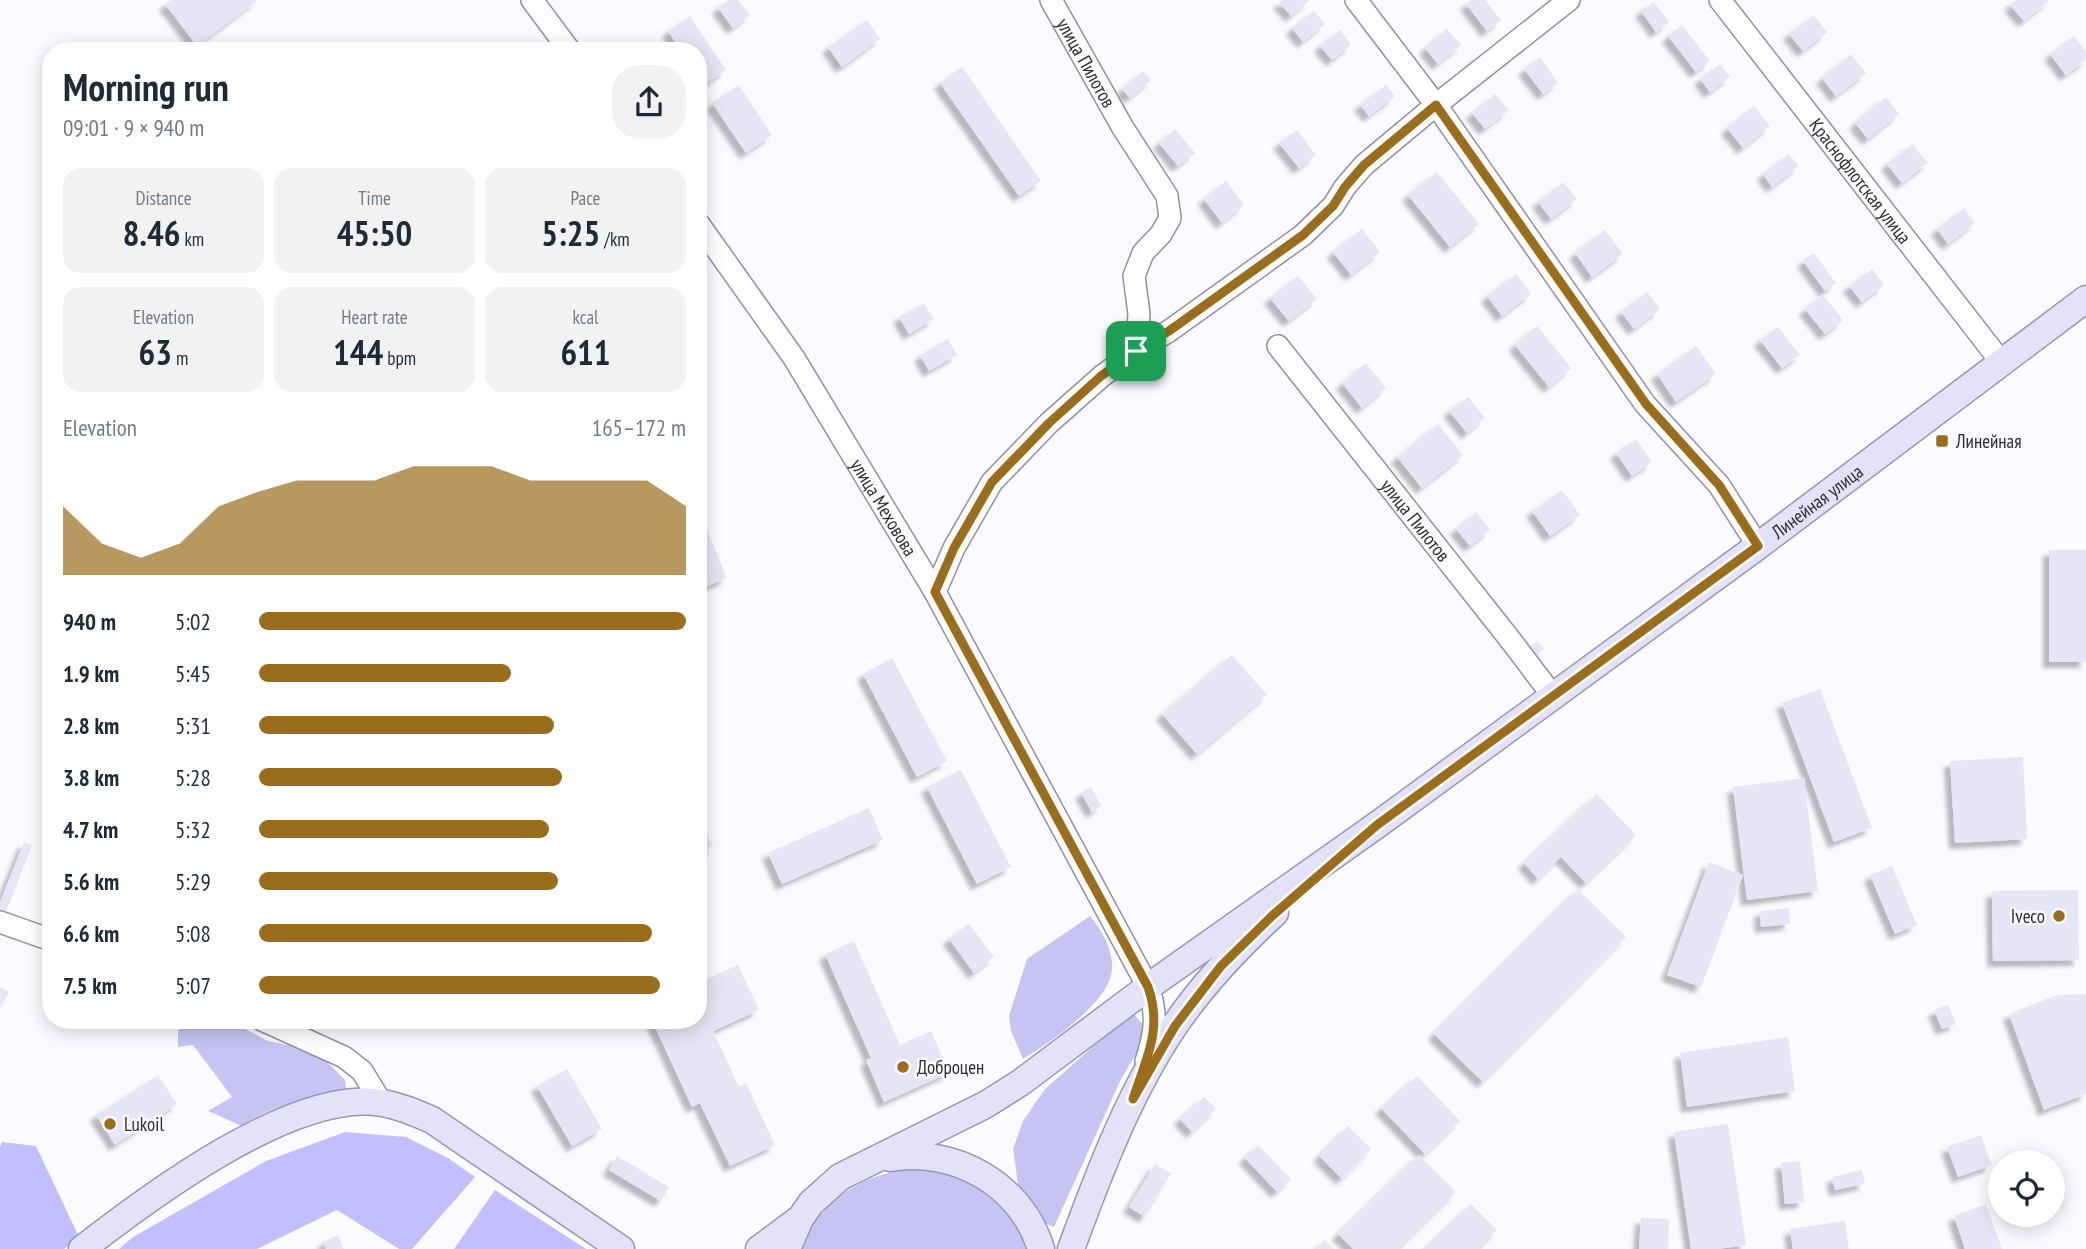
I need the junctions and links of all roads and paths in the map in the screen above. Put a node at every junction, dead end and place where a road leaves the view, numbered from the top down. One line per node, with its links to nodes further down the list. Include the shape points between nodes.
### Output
1 (532, 0): 6 (street)
2 (1051, 0): 11 (street, улица Пилотов, via 1167,196 1170,219 1143,253 1134,276 1139,314)
3 (1356, 0): 7 (street)
4 (1569, 0): 7 (street)
5 (1720, 0): 12 (street, Краснофлотская улица)
6 (563, 42)
7 (1436, 105): 11 (street, via 1364,165 1333,206 1303,235); 13 (street, via 1646,404 1719,485)
8 (707, 236): 14 (street, улица Меховова, via 794,358)
9 (2086, 299): 12 (main road, Линейная улица)
10 (1278, 346): 15 (street, улица Пилотов)
11 (1136, 351): 14 (street, via 1049,423 992,482)
12 (2002, 363): 13 (main road, Линейная улица)
13 (1758, 546): 15 (main road, Линейная улица)
14 (935, 592): 19 (street, улица Меховова)
15 (1552, 695): 16 (main road, Линейная улица)
16 (1377, 825): 19 (main road); 21 (main road, via 1221,966 1175,1026)
17 (0, 922): 18 (street)
18 (42, 937)
19 (1148, 987): 21 (street, улица Меховова, via 1156,1022); 23 (main road, via 1020,1083)
20 (282, 1029): 22 (street, via 344,1057 362,1072)
21 (1133, 1099): 30 (main road)
22 (381, 1102): 25 (main road, via 323,1108 268,1127 125,1216); 26 (main road, via 432,1121)
23 (875, 1161): 24 (main road, via 840,1177); 29 (main road, via 916,1155 960,1163 980,1173 1015,1201)
24 (800, 1219): 27 (main road); 28 (main road)
25 (82, 1249)
26 (621, 1249)
27 (759, 1249)
28 (787, 1249)
29 (1041, 1249)
30 (1071, 1249)

